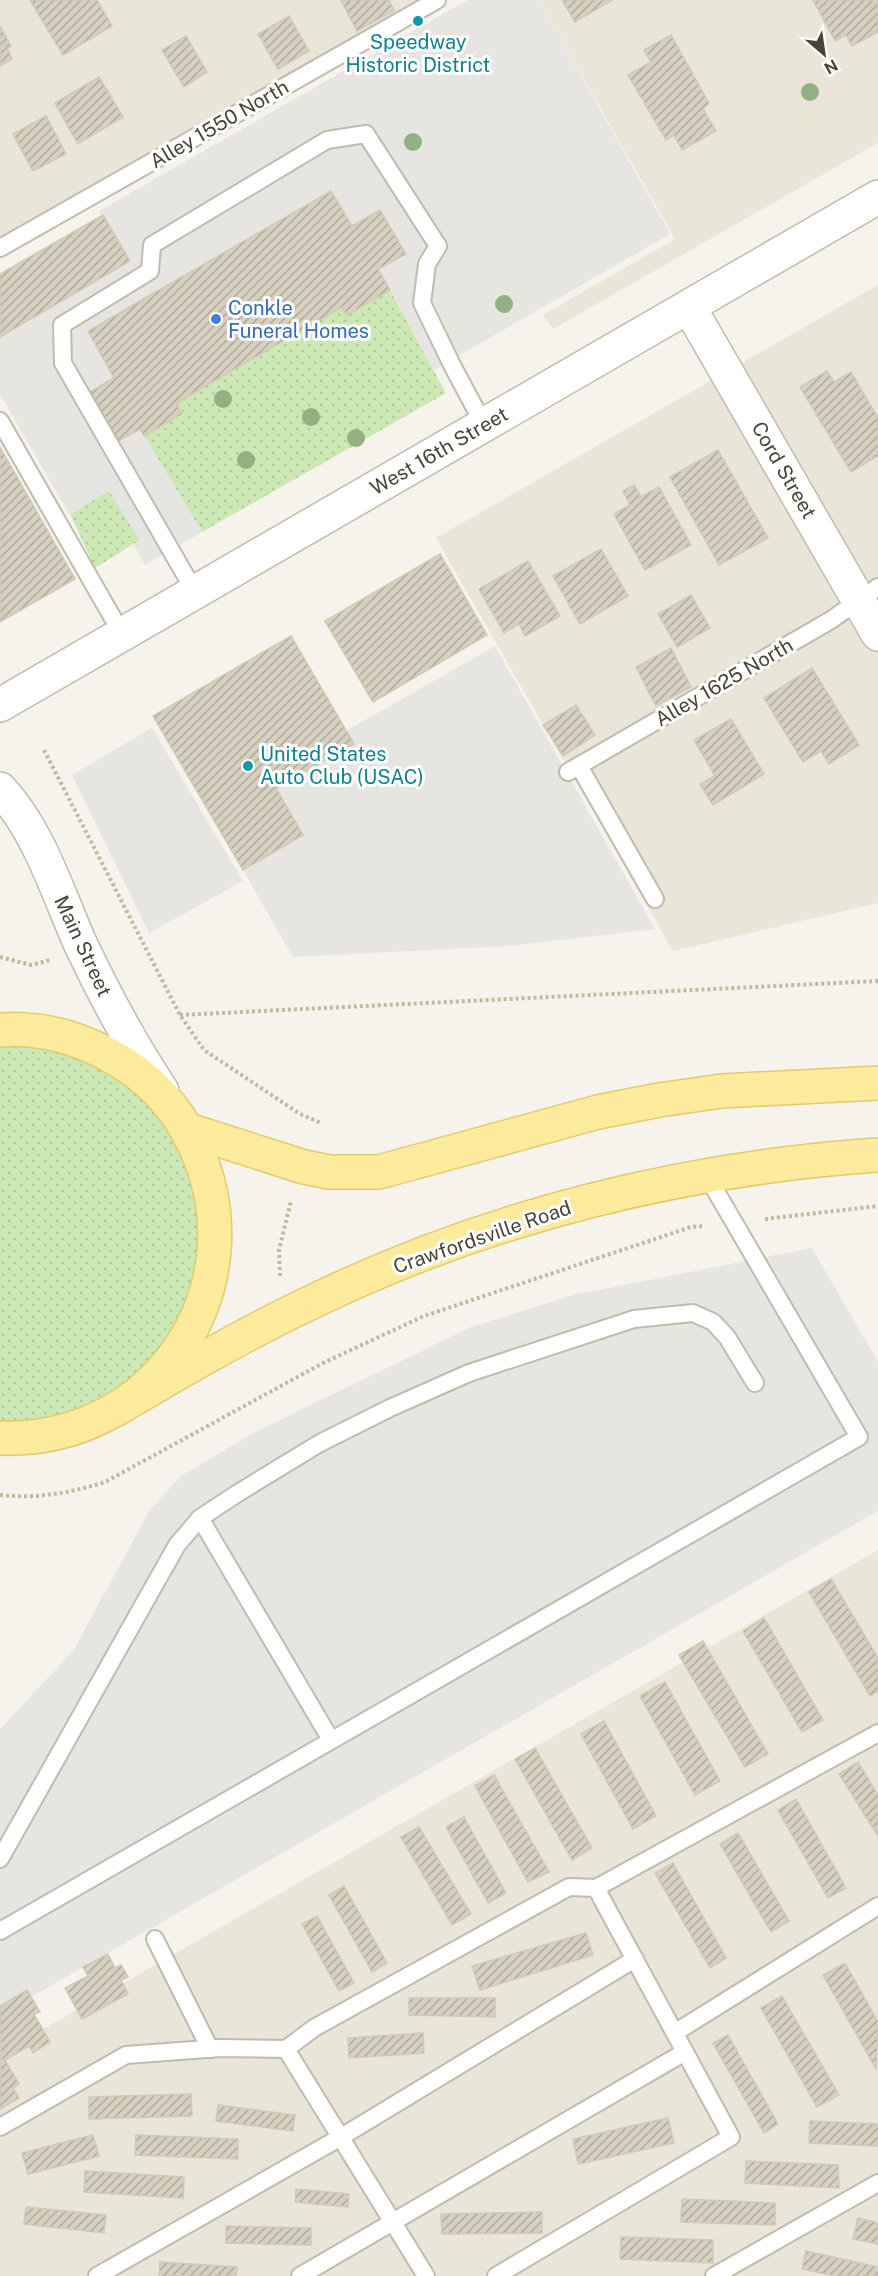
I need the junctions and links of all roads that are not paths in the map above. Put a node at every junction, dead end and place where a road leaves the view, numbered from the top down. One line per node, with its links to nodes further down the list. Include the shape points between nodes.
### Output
1 (437, 0): 3 (lane, Alley 1550 North)
2 (878, 197): 4 (street, West 16th Street)
3 (0, 249)
4 (689, 307): 6 (street, West 16th Street); 8 (street, Cord Street)
5 (0, 421): 9 (lane)
6 (484, 425): 7 (street, West 16th Street); 7 (lane, via 422,303 427,264 438,246 366,134 327,140 152,245 150,271 62,325 63,363)
7 (195, 592): 9 (street, West 16th Street)
8 (868, 594): 10 (street, Cord Street); 13 (lane, Alley 1625 North, via 831,620 573,769)
9 (122, 634): 11 (street, West 16th Street)
10 (878, 634)
11 (0, 705)
12 (0, 789): 16 (street, Main Street, via 16,806 110,1004)
13 (655, 899)
14 (0, 1030): 16 (main road, via 38,1031 94,1046 142,1076)
15 (878, 1083): 17 (main road, via 722,1091 659,1100 598,1112 379,1172 328,1172 304,1167)
16 (170, 1103): 17 (main road)
17 (188, 1130): 21 (main road, via 212,1192 215,1248 211,1276 192,1329 177,1353 159,1375)
18 (878, 1155): 19 (main road, Crawfordsville Road)
19 (707, 1176): 21 (main road, Crawfordsville Road, via 536,1216 387,1269 244,1335); 25 (lane, via 859,1437)
20 (755, 1383): 23 (lane, via 727,1337 713,1322 693,1313 634,1318 469,1373 390,1408 320,1443)
21 (115, 1410): 22 (main road, via 61,1432)
22 (0, 1438)
23 (200, 1518): 25 (lane); 26 (lane, via 177,1545)
24 (878, 1733): 27 (lane)
25 (331, 1740): 29 (lane)
26 (0, 1859)
27 (596, 1888): 31 (lane); 34 (lane, via 569,1887 314,2028)
28 (878, 1906): 32 (lane)
29 (0, 1930)
30 (155, 1939): 33 (lane)
31 (635, 1959): 32 (lane); 37 (lane)
32 (676, 2032): 35 (lane)
33 (210, 2049): 34 (lane); 36 (lane, via 126,2055)
34 (286, 2049): 37 (lane)
35 (685, 2052): 39 (lane); 43 (lane, via 731,2137)
36 (0, 2127)
37 (340, 2137): 39 (lane); 40 (lane)
38 (878, 2183): 44 (lane)
39 (393, 2222): 41 (lane); 42 (lane)
40 (97, 2276)
41 (300, 2276)
42 (426, 2276)
43 (496, 2276)
44 (714, 2276)

